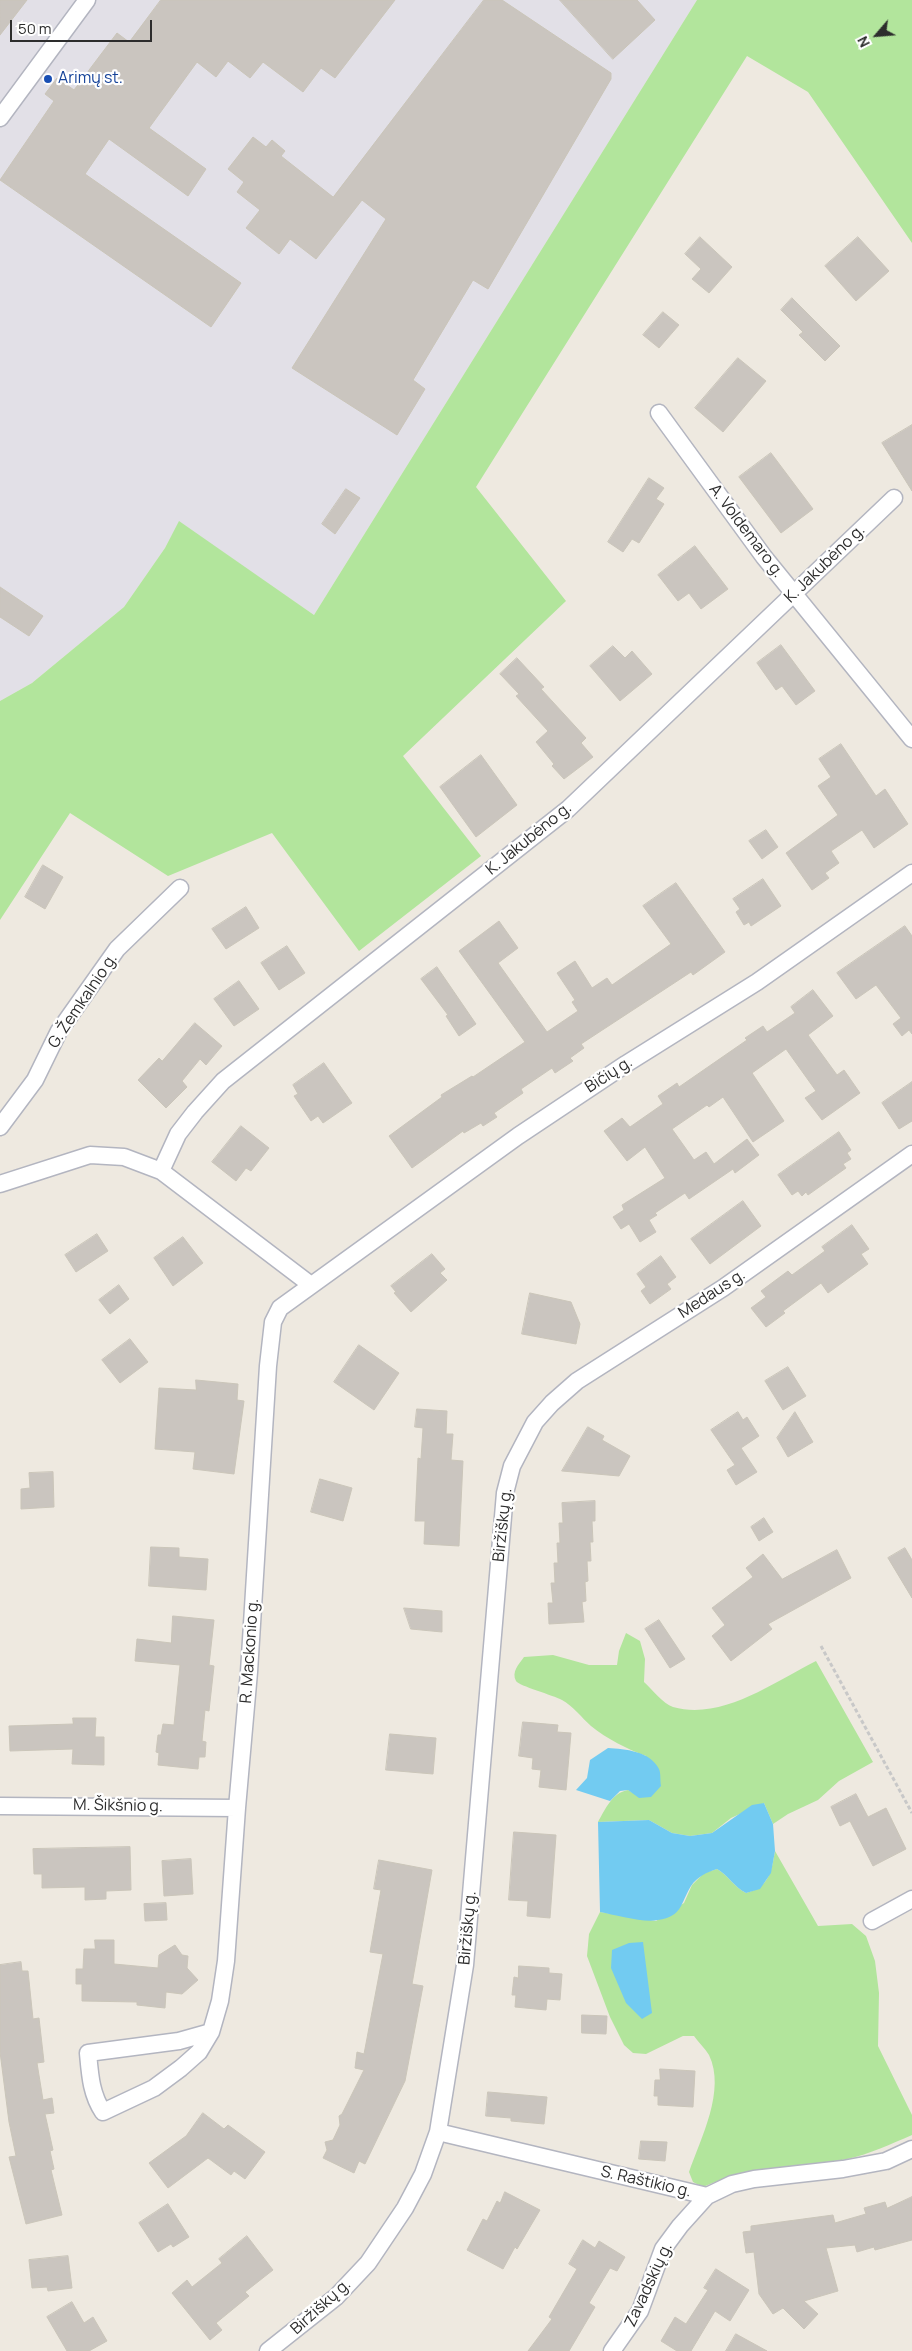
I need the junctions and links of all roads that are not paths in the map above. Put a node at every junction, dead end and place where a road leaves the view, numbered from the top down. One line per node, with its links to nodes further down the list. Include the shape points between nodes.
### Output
1 (87, 0): 2 (street)
2 (0, 118)
3 (659, 413): 5 (street, A. Voldemaro g.)
4 (894, 498): 5 (street, K. Jakubėno g.)
5 (794, 593): 6 (street, A. Voldemaro g.); 11 (street, K. Jakubėno g., via 568,809 223,1081 178,1134)
6 (912, 739)
7 (912, 873): 13 (street, Bičių g., via 757,982 510,1141)
8 (180, 888): 9 (street, G. Žemkalnio g., via 117,949 60,1031 35,1080)
9 (0, 1127)
10 (912, 1154): 14 (street, Medaus g., via 723,1288 577,1381 535,1422)
11 (162, 1171): 12 (street, via 124,1157 90,1155); 13 (street)
12 (0, 1184)
13 (310, 1286): 16 (street, R. Mackonio g., via 280,1308 273,1322)
14 (522, 1444): 20 (street, Biržiškų g., via 505,1493 465,1965)
15 (0, 1806): 16 (street, M. Šikšnio g.)
16 (237, 1808): 19 (street, R. Mackonio g., via 226,1961)
17 (912, 1899): 18 (street)
18 (872, 1922)
19 (211, 2032): 19 (street, R. Mackonio g., via 179,2041 88,2054 96,2102 103,2112 154,2088 199,2052)
20 (438, 2132): 22 (street, S. Raštikio g.); 23 (street, Biržiškų g., via 423,2174 405,2208 368,2263 336,2297)
21 (912, 2149): 22 (street, S. Raštikio g., via 886,2161 732,2184)
22 (707, 2196): 24 (street, Zavadskių g., via 663,2250 640,2311)
23 (268, 2351)
24 (612, 2351)

